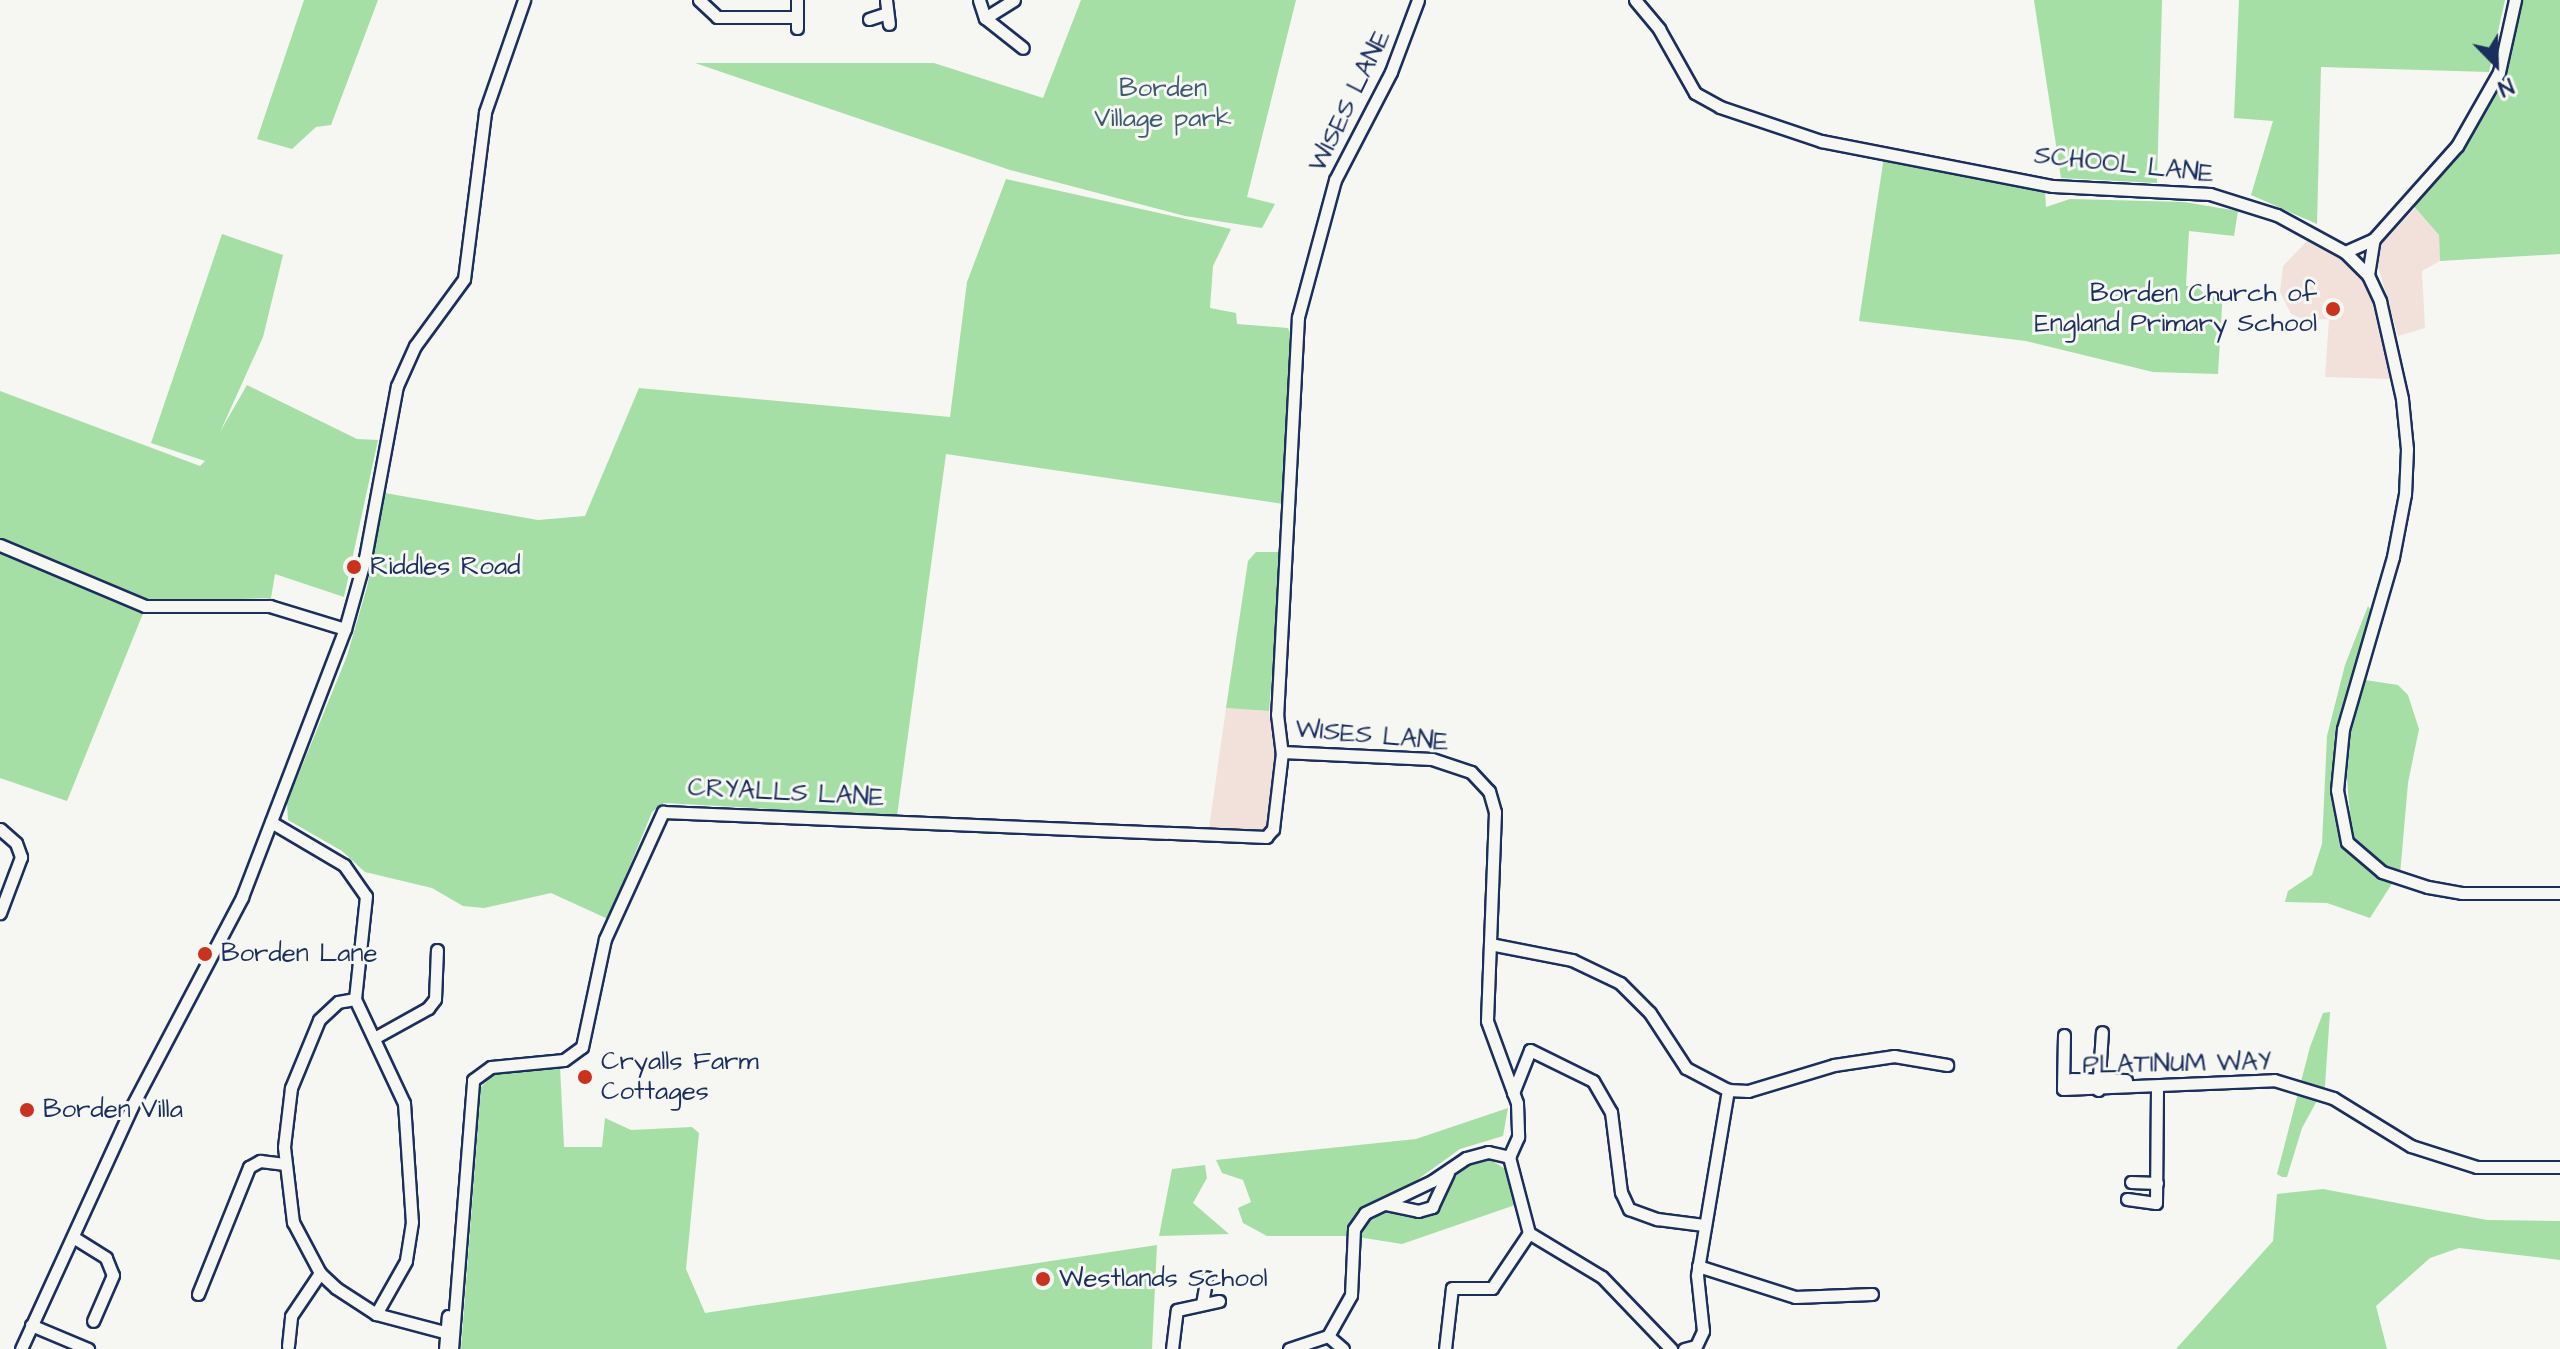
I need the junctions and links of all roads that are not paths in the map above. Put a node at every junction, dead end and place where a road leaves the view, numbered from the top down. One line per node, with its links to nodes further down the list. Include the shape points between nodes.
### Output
1 (524, 0): 17 (street, via 485,112 464,279 415,346 397,386 365,558)
2 (699, 0): 3 (street, via 717,17 797,22)
3 (797, 0)
4 (886, 0): 11 (street, via 886,19)
5 (979, 0): 10 (street)
6 (1014, 0): 10 (street)
7 (1418, 0): 18 (street, WISES LANE, via 1391,72 1335,180 1298,317 1287,592 1277,691)
8 (1635, 0): 14 (street, SCHOOL LANE, via 1659,29 1695,93 1720,107 1821,141 2053,186 2210,194 2277,215)
9 (2515, 0): 13 (street, via 2499,72 2469,127 2438,171)
10 (985, 18): 12 (street)
11 (869, 19)
12 (1023, 48)
13 (2374, 239): 14 (street); 15 (street)
14 (2345, 252): 15 (street, SCHOOL LANE)
15 (2368, 275): 21 (street, SCHOOL LANE, via 2380,301 2402,399 2405,494 2393,557 2343,729 2337,790 2347,842 2369,865 2416,884 2462,893)
16 (0, 545): 17 (street, via 145,606 270,606)
17 (345, 629): 19 (street)
18 (1282, 752): 23 (street, WISES LANE, via 1432,759 1471,772 1489,791 1495,812); 63 (street, CRYALLS LANE, via 1273,829 1266,837 663,812 605,939 582,1047 564,1060 491,1067 473,1080)
19 (271, 822): 25 (street, via 344,865 366,896); 45 (street, via 242,897 132,1106)
20 (0, 829): 22 (street, via 12,836 21,857)
21 (2560, 893)
22 (0, 913)
23 (1490, 944): 33 (street, via 1572,960 1620,983 1650,1013 1686,1068); 34 (street, WISES LANE, via 1487,1021)
24 (437, 950): 28 (street, via 435,999)
25 (355, 999): 28 (street); 36 (street, via 338,1002 319,1020 305,1050 289,1102)
26 (2102, 1032): 31 (street)
27 (2064, 1035): 31 (street, PLATINUM WAY, via 2067,1084)
28 (376, 1037): 53 (street, via 404,1103 412,1222 406,1261)
29 (1947, 1065): 33 (street, via 1894,1056 1834,1065 1758,1089)
30 (2126, 1080): 31 (street)
31 (2099, 1085): 32 (street, PLATINUM WAY)
32 (2157, 1087): 37 (street, PLATINUM WAY, via 2274,1080 2333,1098 2411,1146 2477,1167); 40 (street)
33 (1728, 1090): 43 (street)
34 (1513, 1093): 35 (street, WISES LANE, via 1518,1137); 43 (street, via 1530,1050 1593,1081 1611,1112 1621,1192 1629,1209)
35 (1509, 1157): 38 (street, via 1488,1152); 44 (street, WISES LANE)
36 (285, 1164): 47 (street, via 293,1222); 49 (street, via 260,1161 249,1167)
37 (2560, 1167)
38 (1450, 1169): 42 (street); 42 (street, via 1432,1207 1418,1211)
39 (2131, 1182): 40 (street)
40 (2157, 1183): 41 (street, via 2156,1203)
41 (2127, 1199)
42 (1381, 1203): 58 (street, via 1354,1229 1351,1295)
43 (1704, 1225): 46 (street)
44 (1529, 1233): 67 (street, via 1492,1288 1452,1288); 68 (street, via 1602,1277)
45 (73, 1237): 55 (street, via 106,1258 113,1275); 56 (street)
46 (1698, 1266): 50 (street, via 1795,1297); 69 (street, via 1703,1331 1696,1346)
47 (320, 1273): 53 (street); 59 (street, via 291,1316)
48 (1207, 1277): 52 (street)
49 (198, 1294)
50 (1872, 1294)
51 (1219, 1301): 52 (street)
52 (1202, 1304): 64 (street, via 1177,1310)
53 (376, 1314): 57 (street)
54 (448, 1316): 57 (street)
55 (93, 1321)
56 (31, 1325): 60 (street); 61 (street)
57 (444, 1332): 62 (street)
58 (1328, 1336): 65 (street); 66 (street)
59 (288, 1346)
60 (21, 1349)
61 (88, 1349)
62 (445, 1349)
63 (452, 1349)
64 (1172, 1349)
65 (1289, 1349)
66 (1343, 1349)
67 (1445, 1349)
68 (1671, 1349)
69 (1684, 1349)

